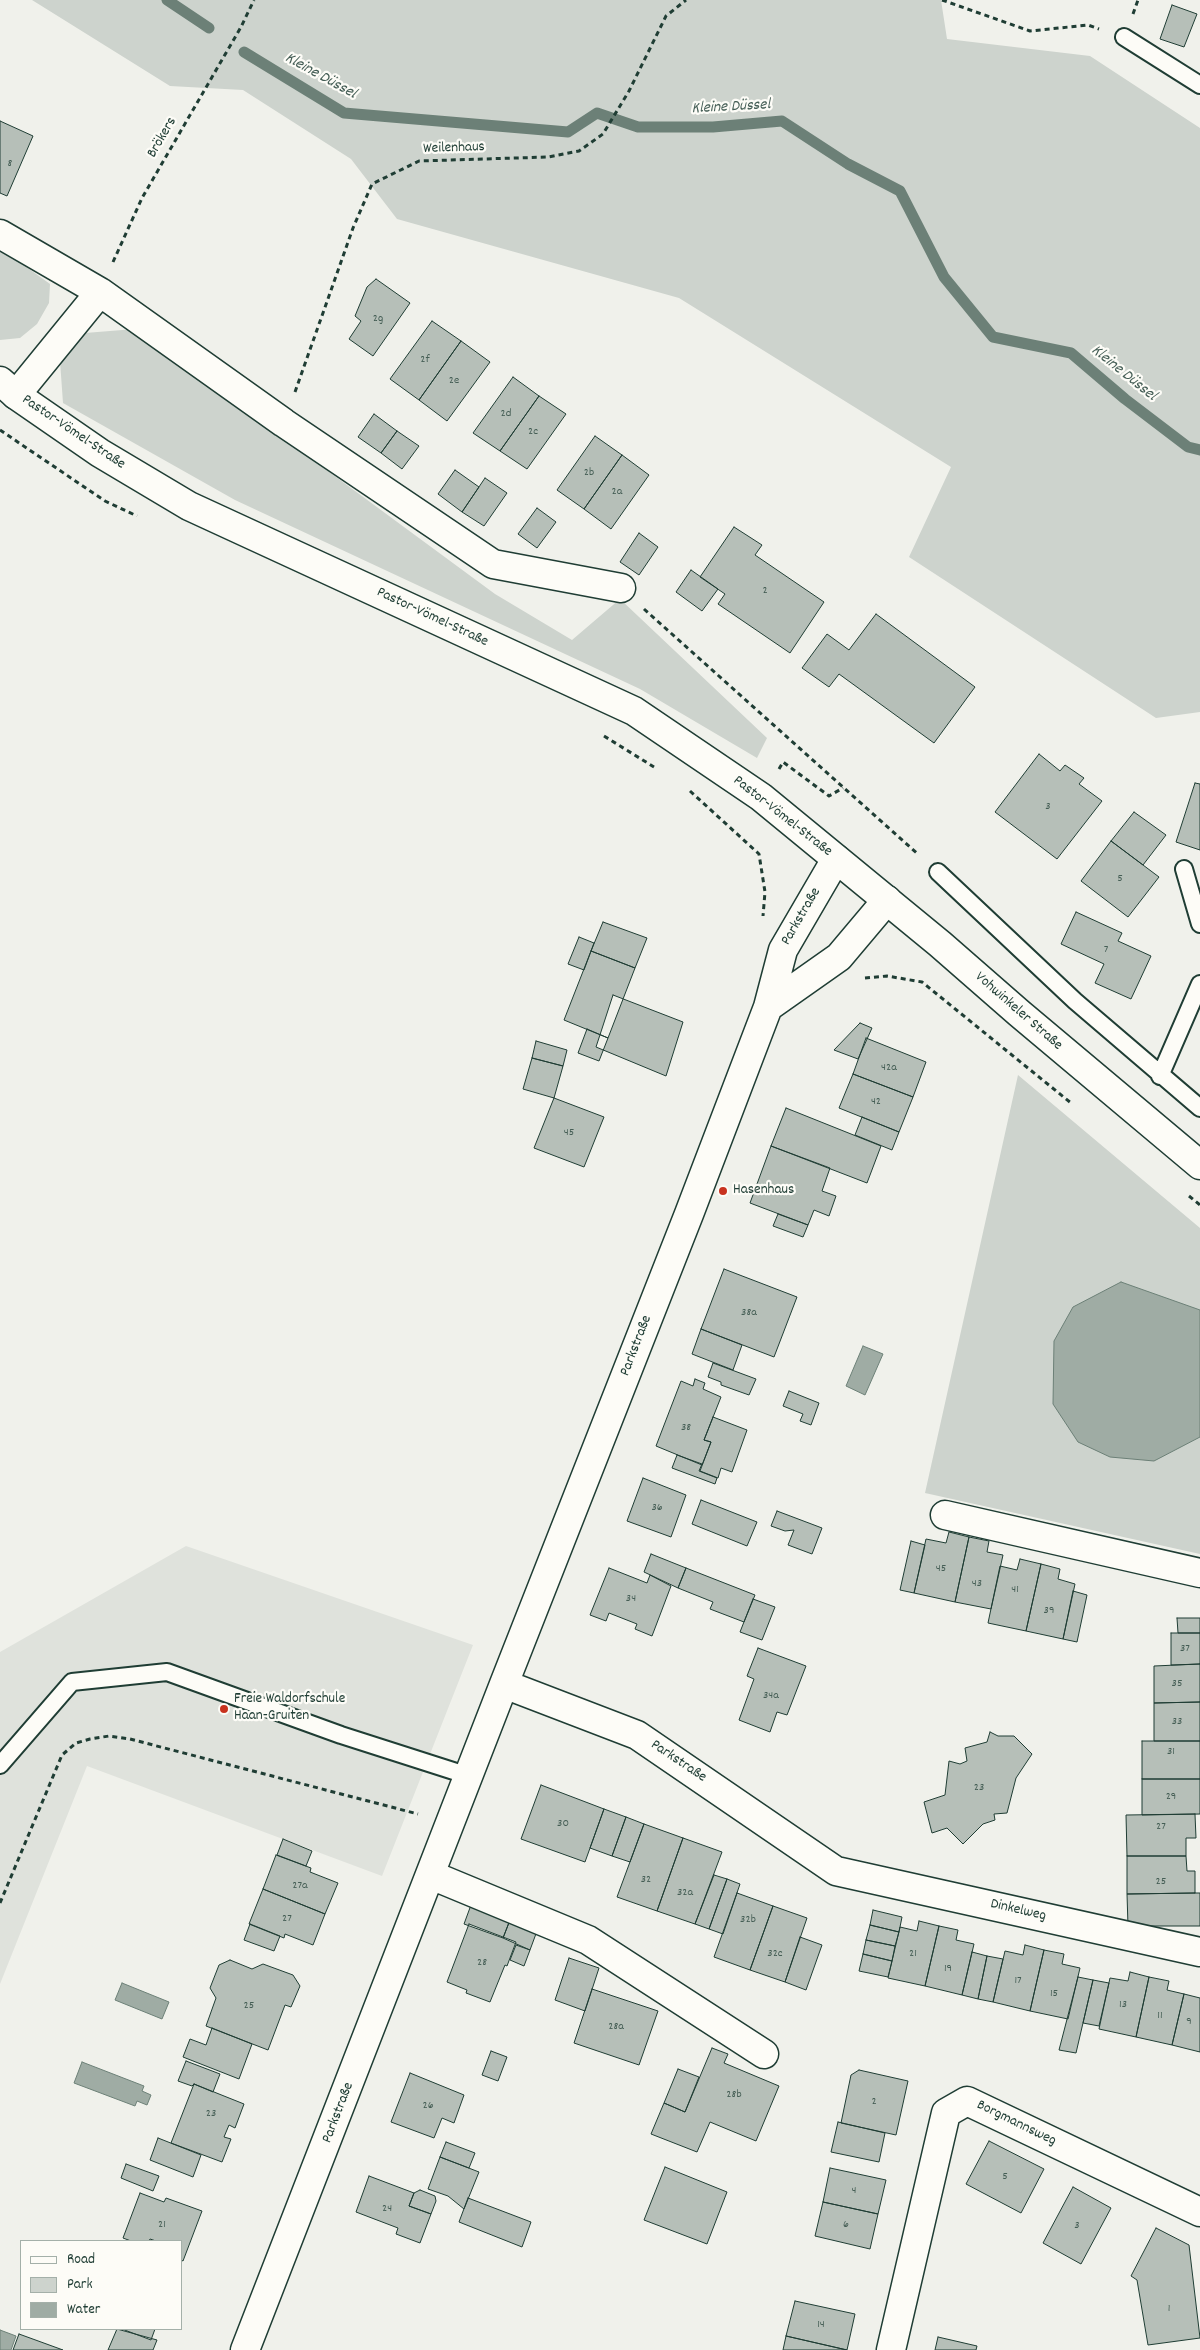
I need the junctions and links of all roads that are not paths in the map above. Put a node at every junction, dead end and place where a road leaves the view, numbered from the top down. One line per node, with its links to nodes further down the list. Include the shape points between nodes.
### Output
1 (1124, 37): 2 (lane)
2 (1200, 85)
3 (0, 234): 4 (street)
4 (100, 292): 5 (street, Pastor-Vömel-Straße); 6 (street, via 284,423 493,564)
5 (8, 388): 7 (street, Pastor-Vömel-Straße, via 100,453 189,506 634,711 760,797)
6 (621, 588)
7 (836, 859): 10 (street, Vohwinkeler Straße); 13 (street, Parkstraße, via 783,950)
8 (1184, 870): 11 (lane)
9 (938, 872): 14 (lane)
10 (887, 900): 13 (street, via 839,957); 16 (street, Vohwinkeler Straße)
11 (1200, 924)
12 (1200, 984): 14 (lane)
13 (768, 1007): 19 (street, Parkstraße)
14 (1160, 1076): 15 (lane)
15 (1200, 1108)
16 (1200, 1165)
17 (945, 1515): 18 (street)
18 (1200, 1573)
19 (504, 1684): 21 (street, Parkstraße); 22 (street, Parkstraße, via 638,1735)
20 (0, 1765): 21 (lane, via 72,1682 167,1672 341,1735)
21 (469, 1776): 23 (street, Parkstraße)
22 (836, 1870): 24 (street, Dinkelweg)
23 (431, 1875): 25 (street, via 588,1940); 27 (street, Parkstraße)
24 (1200, 1952)
25 (764, 2054)
26 (1199, 2212): 28 (street, Borgmannsweg, via 967,2101 946,2113)
27 (245, 2350)
28 (891, 2350)

